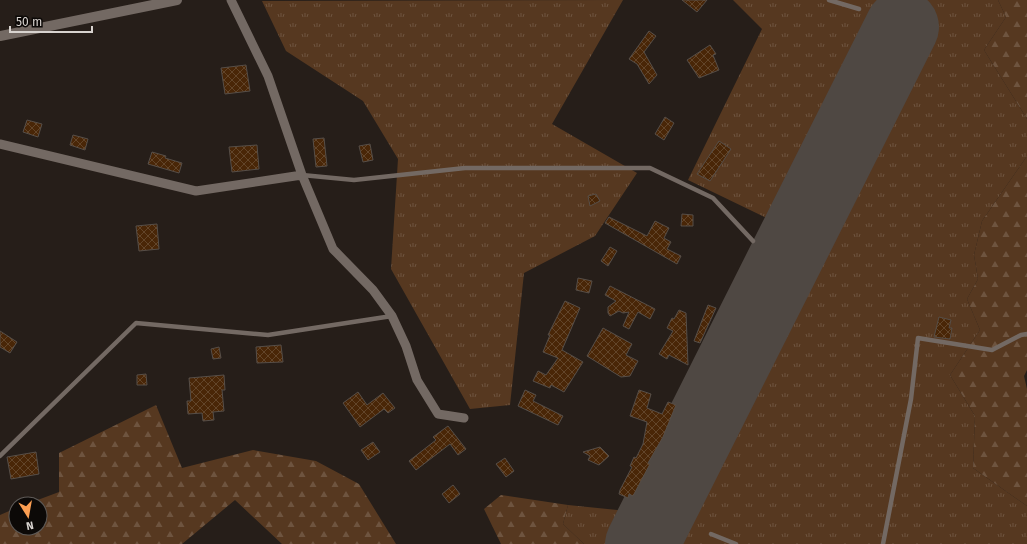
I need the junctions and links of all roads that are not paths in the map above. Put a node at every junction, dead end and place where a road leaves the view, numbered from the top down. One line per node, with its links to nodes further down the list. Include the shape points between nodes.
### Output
1 (177, 0): 5 (street)
2 (231, 0): 7 (street, via 268,76)
3 (829, 0): 4 (lane)
4 (859, 9)
5 (0, 36)
6 (0, 144): 7 (street, via 196,191)
7 (302, 175): 8 (lane, via 354,180 465,168 650,168 713,198); 9 (street, via 333,250 373,290)
8 (753, 241)
9 (392, 316): 11 (street, via 406,346 417,380 438,414); 12 (lane, via 268,336 136,323)
10 (1027, 334): 15 (lane, via 992,350 918,338 911,399)
11 (464, 418)
12 (0, 456)
13 (710, 534): 14 (lane)
14 (736, 544)
15 (883, 544)

